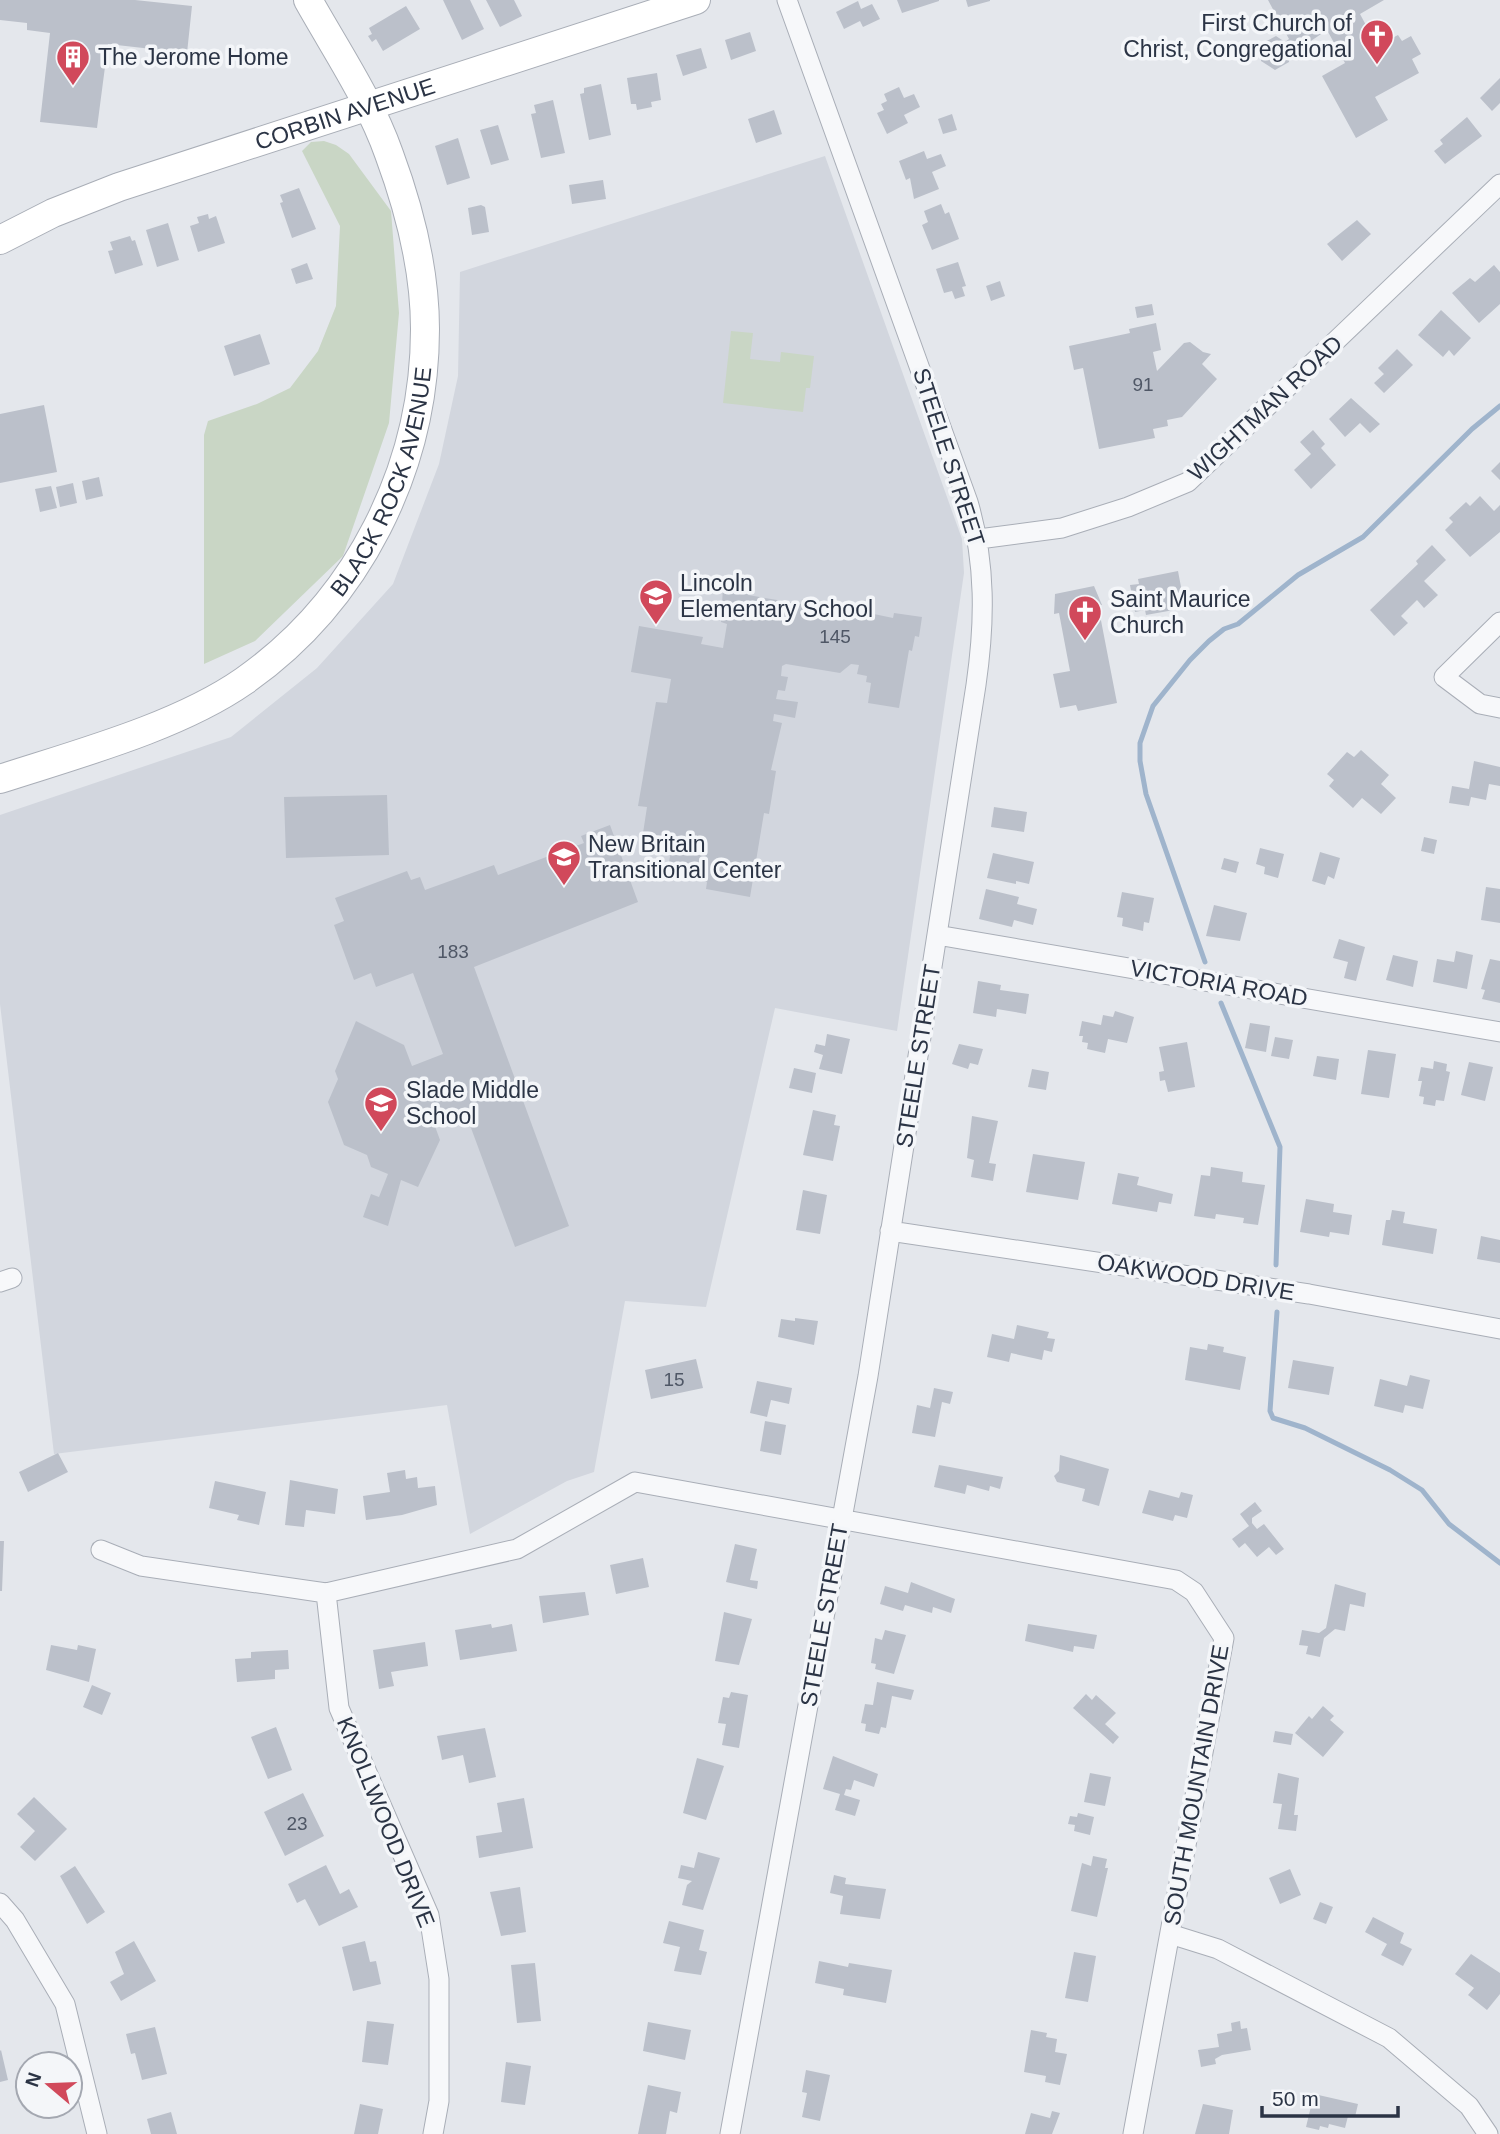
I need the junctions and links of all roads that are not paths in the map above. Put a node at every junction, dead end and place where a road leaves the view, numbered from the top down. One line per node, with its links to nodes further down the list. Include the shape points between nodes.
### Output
1 (308, 0): 4 (street, BLACK ROCK AVENUE)
2 (696, 0): 4 (street, CORBIN AVENUE)
3 (788, 0): 7 (street, STEELE STREET)
4 (368, 106): 6 (street, CORBIN AVENUE, via 106,192); 10 (street, BLACK ROCK AVENUE, via 402,196 422,284 425,328 420,392 409,443 374,537 350,578 320,614 244,681 180,716)
5 (1500, 184): 7 (street, WIGHTMAN ROAD, via 1188,482 1062,528)
6 (0, 240)
7 (979, 539): 11 (street, STEELE STREET, via 982,643)
8 (1500, 622): 9 (street, via 1444,677 1480,704)
9 (1500, 708)
10 (0, 779)
11 (937, 936): 12 (street, VICTORIA ROAD); 13 (street, STEELE STREET)
12 (1500, 1032)
13 (890, 1231): 14 (street, OAKWOOD DRIVE, via 1309,1294); 15 (street, STEELE STREET)
14 (1500, 1329)
15 (842, 1521): 17 (street, SOUTH MOUNTAIN DRIVE, via 635,1482 517,1549); 19 (street, SOUTH MOUNTAIN DRIVE, via 1176,1580 1209,1610 1224,1638); 22 (street, STEELE STREET)
16 (101, 1550): 17 (street, via 141,1566)
17 (326, 1593): 21 (street, KNOLLWOOD DRIVE, via 339,1708 429,1915 439,1979 439,2101)
18 (0, 1903): 20 (street, via 65,2004)
19 (1171, 1934): 23 (street, SOUTH MOUNTAIN DRIVE); 24 (street, via 1218,1949 1388,2038 1469,2106)
20 (97, 2134)
21 (433, 2134)
22 (730, 2134)
23 (1133, 2134)
24 (1488, 2134)

